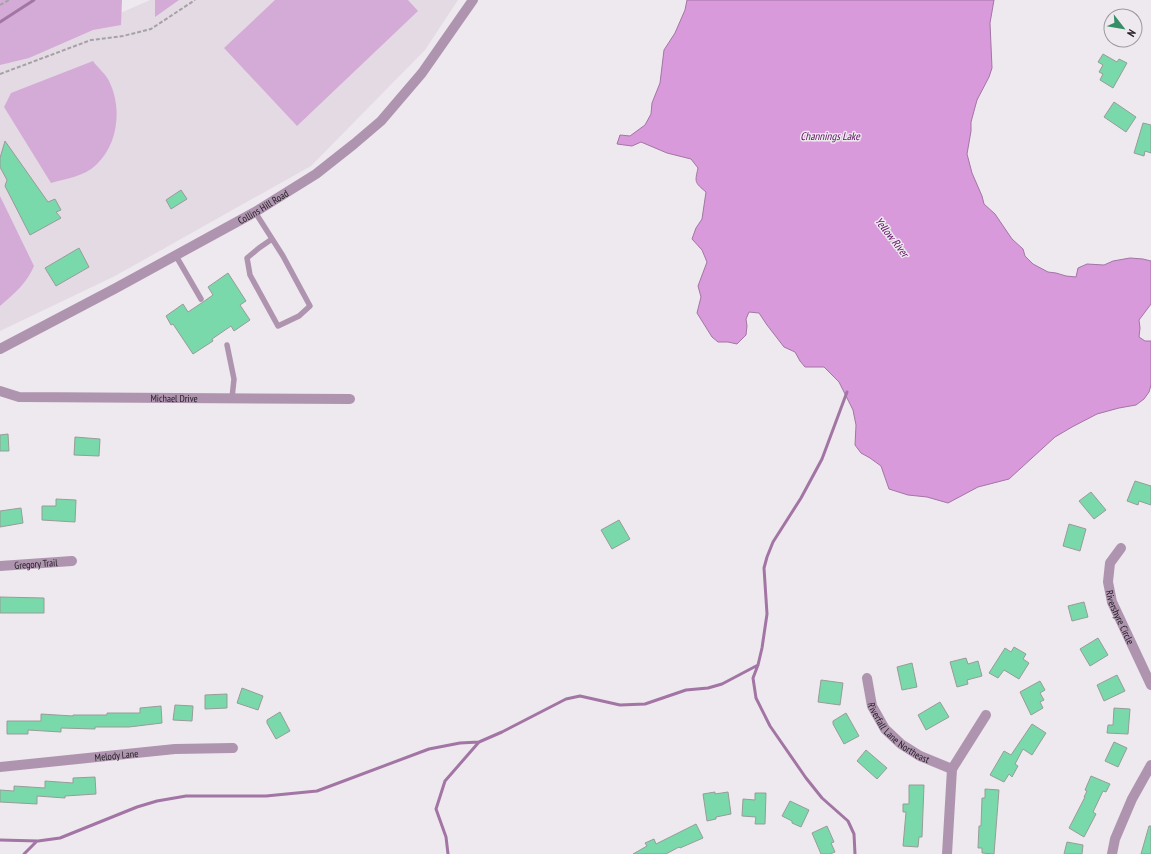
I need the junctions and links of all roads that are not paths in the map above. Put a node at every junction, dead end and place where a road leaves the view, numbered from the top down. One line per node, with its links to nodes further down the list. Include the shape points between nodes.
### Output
1 (473, 0): 2 (street, Collins Hill Road, via 422,73 381,121 316,174)
2 (256, 212): 3 (lane); 4 (street, Collins Hill Road)
3 (272, 239): 3 (lane, via 310,306 299,316 278,326 250,275 247,258)
4 (176, 256): 5 (lane); 7 (street, Collins Hill Road)
5 (201, 299)
6 (227, 345): 9 (lane, via 234,379)
7 (0, 348)
8 (0, 391): 9 (street, Michael Drive, via 19,397)
9 (232, 398): 10 (street, Michael Drive)
10 (350, 399)
11 (1120, 548): 15 (street, Rivershyre Circle, via 1110,563 1108,582 1112,602)
12 (72, 562): 13 (street, Gregory Trail)
13 (0, 566)
14 (867, 678): 20 (street, Riverfall Lane Northeast, via 872,706 885,729 901,744 920,756)
15 (1151, 685)
16 (986, 715): 20 (street)
17 (233, 748): 19 (street, Melody Lane, via 175,749)
18 (1151, 765): 22 (street, via 1132,799 1115,839)
19 (0, 767)
20 (952, 769): 21 (street)
21 (947, 854)
22 (1112, 854)

